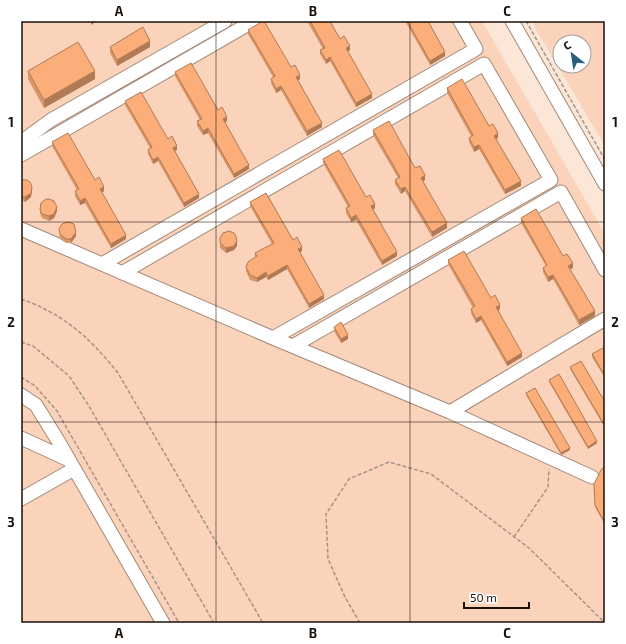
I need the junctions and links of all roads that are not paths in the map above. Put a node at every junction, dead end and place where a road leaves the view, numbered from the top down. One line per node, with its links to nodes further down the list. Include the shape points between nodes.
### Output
1 (225, 21): 5 (street, via 51,120)
2 (254, 21): 6 (street)
3 (460, 21): 9 (street, via 476,49)
4 (512, 21): 7 (street)
5 (21, 142)
6 (21, 155)
7 (605, 184)
8 (21, 229): 9 (street)
9 (102, 264): 11 (street)
10 (605, 270): 14 (street, via 560,192)
11 (122, 273): 13 (street); 13 (street, via 484,64 551,180)
12 (605, 319): 16 (street)
13 (273, 338): 14 (street)
14 (294, 346): 16 (street)
15 (21, 395): 18 (street, via 36,406)
16 (450, 412): 19 (street)
17 (21, 438): 18 (street)
18 (72, 464): 20 (street); 21 (street)
19 (592, 477)
20 (21, 499)
21 (163, 623)

